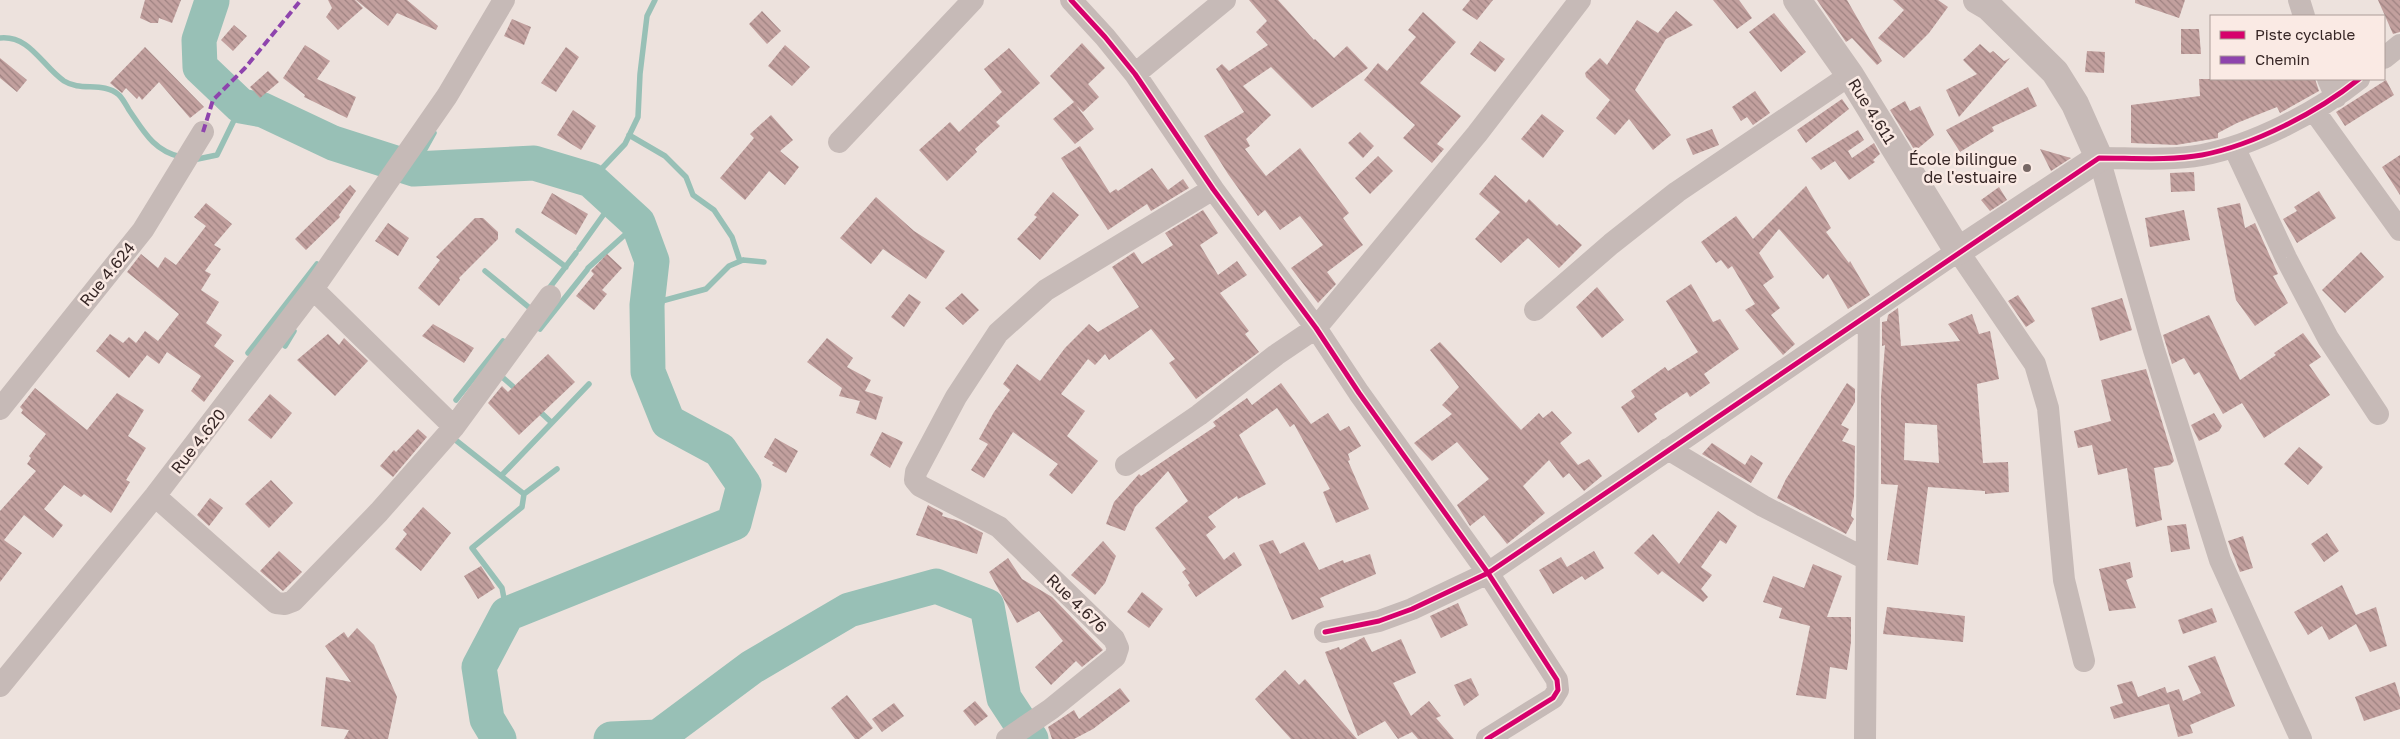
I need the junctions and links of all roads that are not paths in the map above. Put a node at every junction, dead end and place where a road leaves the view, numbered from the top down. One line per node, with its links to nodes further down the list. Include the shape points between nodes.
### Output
1 (504, 0): 24 (street, Rue 4.620, via 446,96)
2 (974, 0): 18 (street)
3 (1071, 0): 12 (street)
4 (1580, 0): 28 (street, via 1477,134)
5 (1797, 0): 13 (street, Rue 4.611)
6 (2299, 0): 9 (street)
7 (1223, 1): 12 (street)
8 (1986, 2): 20 (street, via 2055,72 2075,104)
9 (2304, 15)
10 (2400, 45): 11 (street)
11 (2385, 57)
12 (1135, 74): 21 (street)
13 (1850, 75): 23 (street, Rue 4.611); 26 (street, via 1677,192)
14 (2356, 80): 15 (street)
15 (2332, 88): 16 (street)
16 (2315, 112): 19 (street); 22 (street)
17 (203, 132): 29 (street, Rue 4.624, via 143,230)
18 (839, 142)
19 (2234, 146): 20 (street, via 2201,155); 30 (street, via 2286,258 2328,338)
20 (2099, 158): 23 (street); 43 (street, via 2154,350 2220,560)
21 (1213, 189): 28 (street); 40 (street, Rue 4.676, via 1046,290 998,333 956,397 916,472 915,480 920,486 999,527 1114,640 1118,648 1115,657 1051,709)
22 (2400, 230)
23 (1958, 251): 27 (street); 38 (street, via 2035,364 2048,408 2064,580)
24 (313, 289): 31 (street); 34 (street, Rue 4.620)
25 (550, 296): 31 (street)
26 (1535, 310)
27 (1868, 312): 32 (street); 35 (street)
28 (1316, 328): 33 (street); 36 (street)
29 (0, 409)
30 (2378, 414)
31 (454, 427): 34 (street, via 380,512 293,601 285,604 276,603)
32 (1668, 450): 35 (street, via 1762,506); 36 (street)
33 (1126, 466)
34 (155, 496): 39 (street, Rue 4.620)
35 (1866, 560): 42 (street)
36 (1488, 573): 37 (street, via 1380,621); 41 (street, via 1557,680 1558,690 1553,698)
37 (1325, 632)
38 (2084, 661)
39 (0, 686)
40 (1009, 737)
41 (1487, 739)
42 (1865, 739)
43 (2301, 739)

